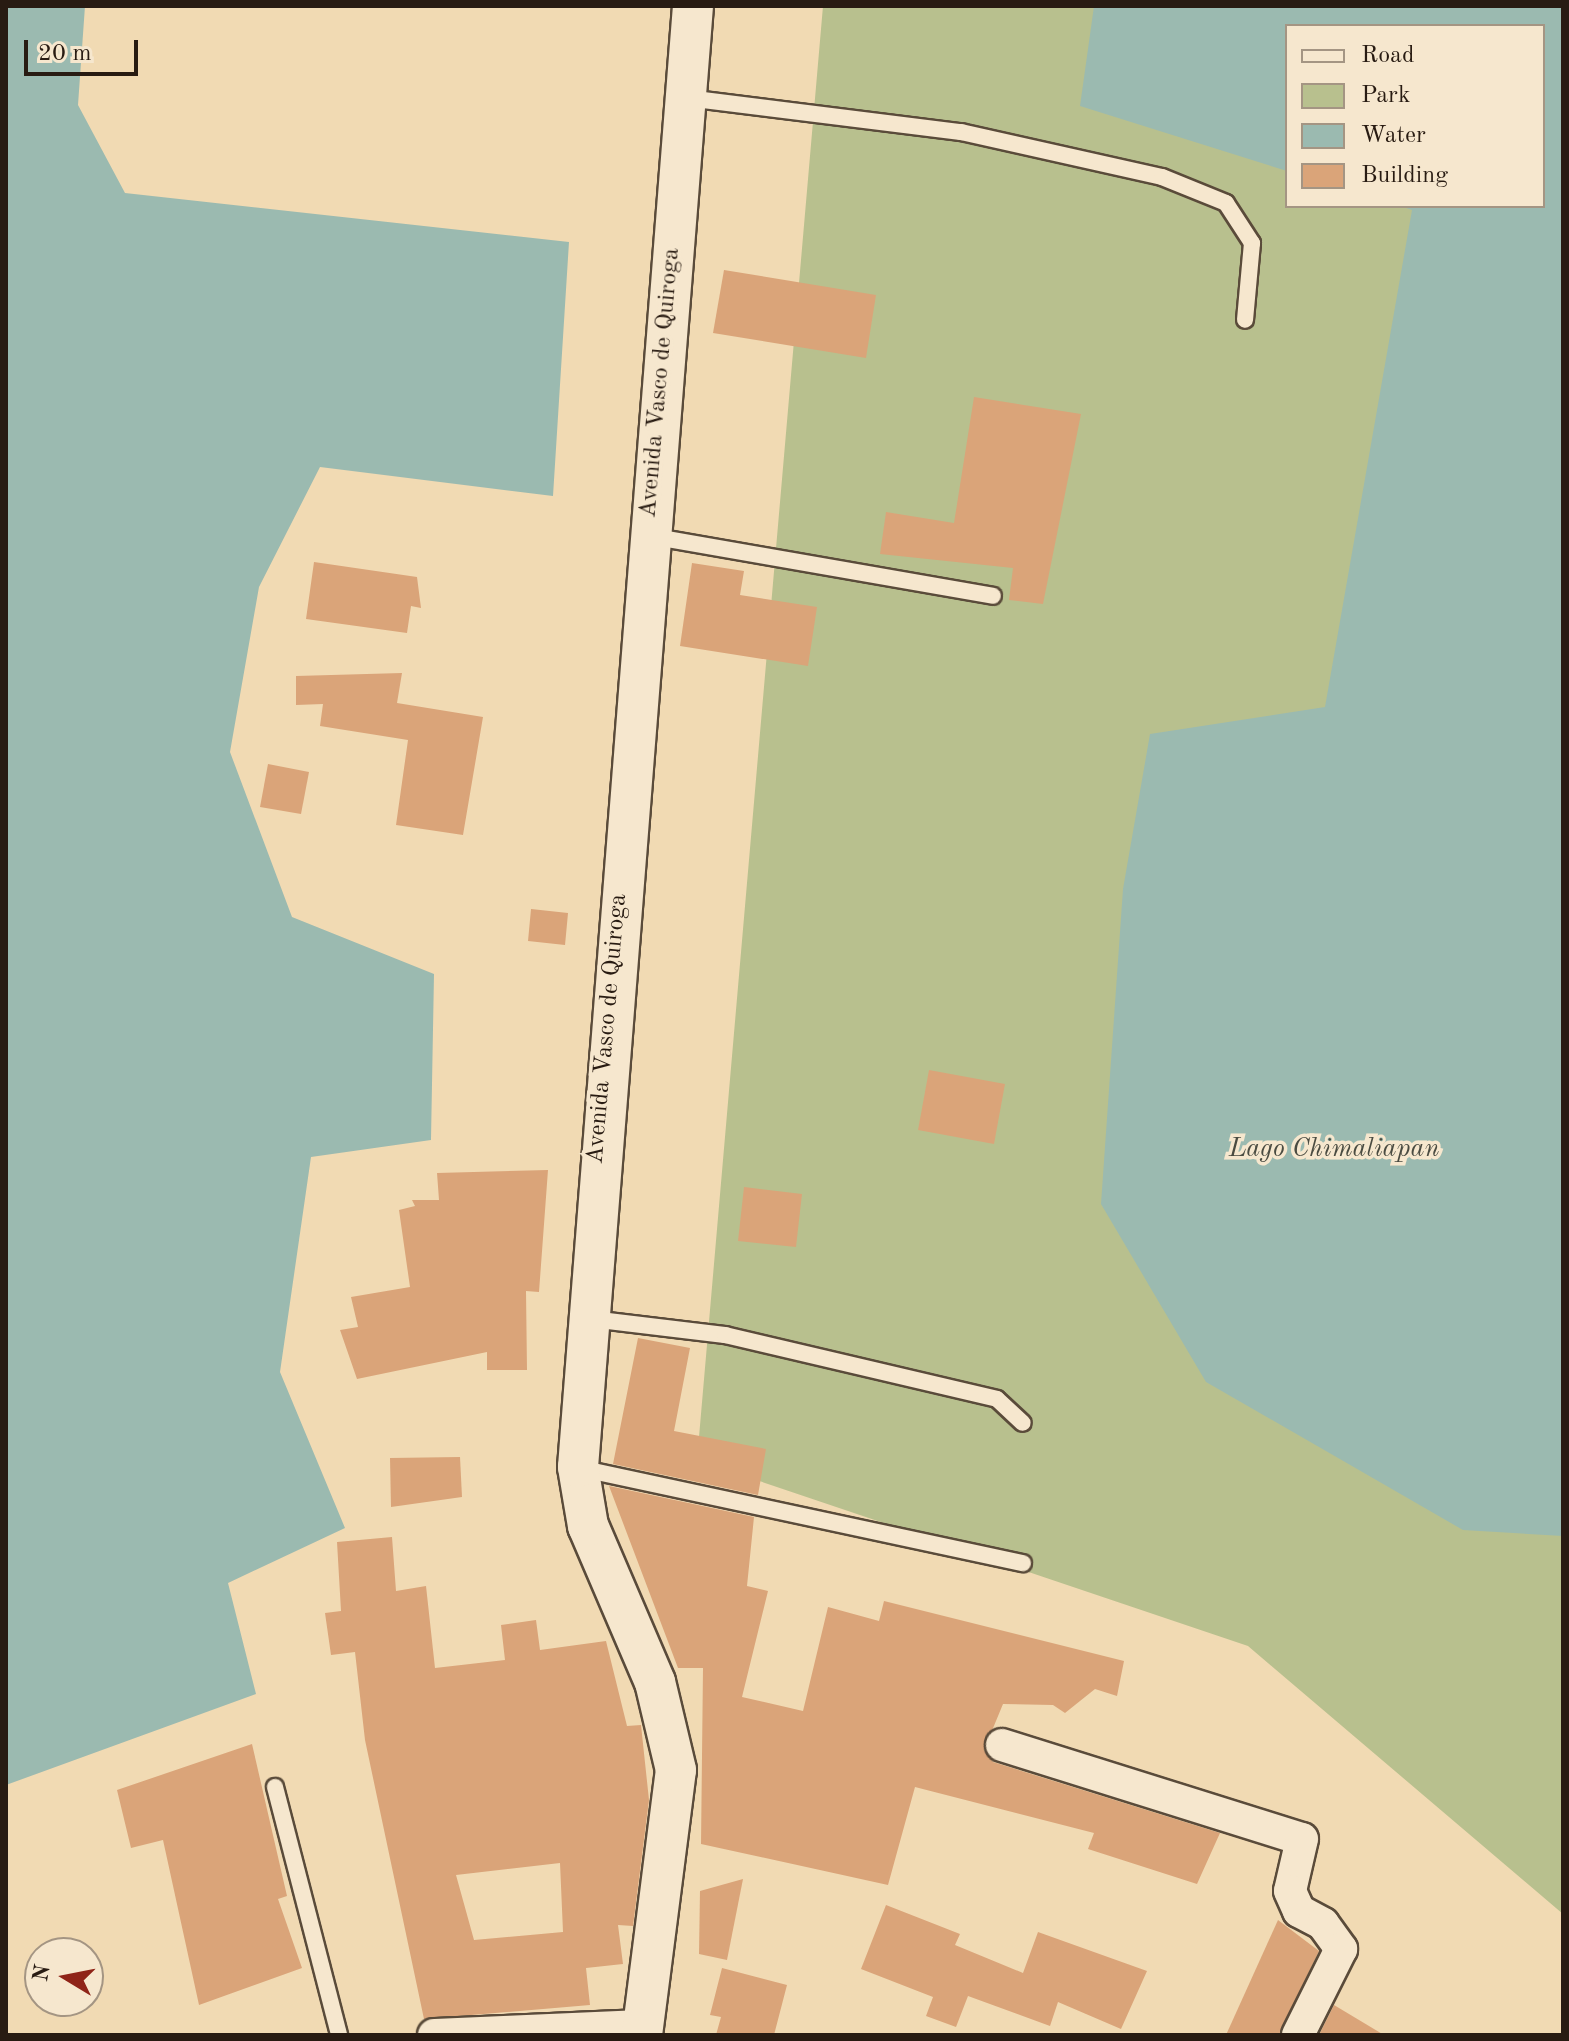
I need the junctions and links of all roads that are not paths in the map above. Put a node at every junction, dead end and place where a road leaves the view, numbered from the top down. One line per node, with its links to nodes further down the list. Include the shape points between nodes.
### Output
1 (693, 6): 2 (street, Avenida Vasco de Quiroga)
2 (685, 98): 3 (lane, via 961,132 1162,177 1226,203 1252,243); 4 (street, Avenida Vasco de Quiroga)
3 (1245, 320)
4 (648, 535): 5 (lane); 6 (street, Avenida Vasco de Quiroga)
5 (993, 596)
6 (585, 1318): 7 (lane, via 725,1335 997,1399); 8 (street, Avenida Vasco de Quiroga)
7 (1023, 1423)
8 (578, 1467): 9 (lane); 12 (street, Avenida Vasco de Quiroga, via 588,1526 655,1682 676,1770)
9 (1023, 1563)
10 (1002, 1745): 15 (street, via 1302,1839 1290,1891 1299,1911 1323,1924 1341,1949)
11 (275, 1787): 13 (lane)
12 (642, 2031): 14 (street)
13 (339, 2035)
14 (434, 2035)
15 (1298, 2035)

